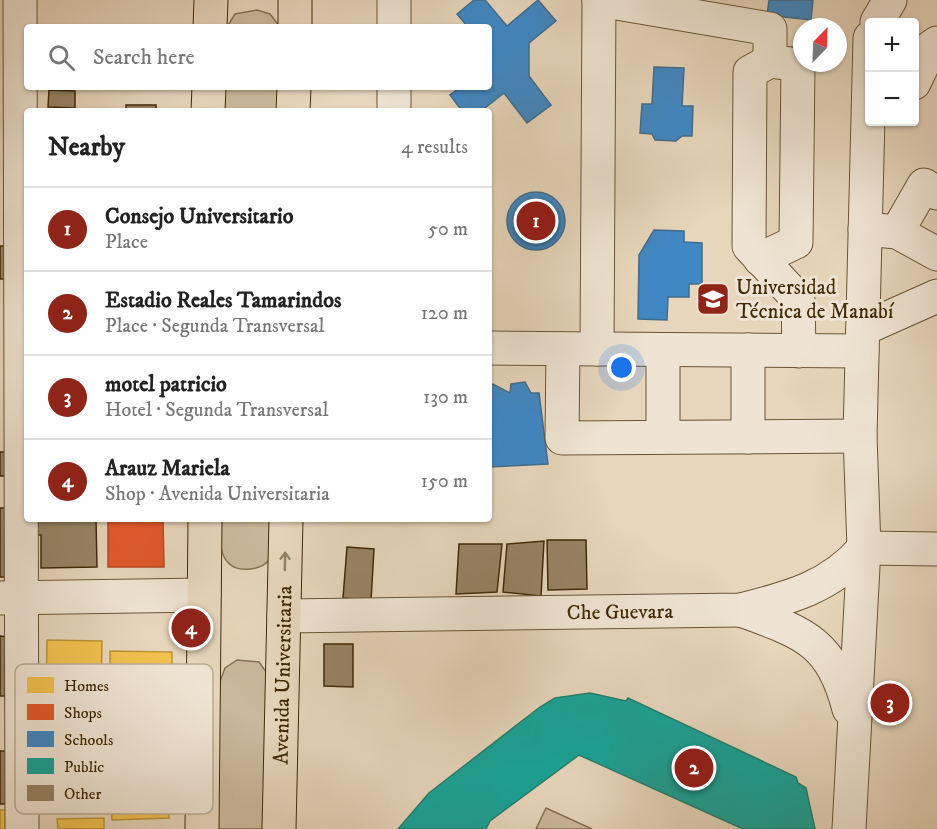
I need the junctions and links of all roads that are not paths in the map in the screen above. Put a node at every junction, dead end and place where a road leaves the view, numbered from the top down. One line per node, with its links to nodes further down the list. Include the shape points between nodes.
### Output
1 (20, 0): 33 (street)
2 (211, 0): 10 (main road)
3 (295, 0): 11 (main road)
4 (394, 0): 12 (street)
5 (599, 0): 14 (street, via 770,29); 37 (street)
6 (871, 0): 8 (street)
7 (890, 0): 9 (street)
8 (871, 18)
9 (880, 18)
10 (210, 24)
11 (295, 24)
12 (394, 24)
13 (937, 43): 16 (street, via 931,47)
14 (770, 61): 31 (street, via 750,72 749,246); 31 (street, via 798,65 796,242)
15 (871, 72): 26 (street)
16 (919, 76)
17 (919, 87): 21 (street)
18 (209, 90): 23 (main road)
19 (294, 90): 24 (main road)
20 (394, 90): 25 (street)
21 (937, 97): 22 (street)
22 (919, 99)
23 (208, 108)
24 (293, 108)
25 (394, 108)
26 (872, 129): 28 (street)
27 (937, 193): 29 (street, via 924,185)
28 (865, 229): 29 (street); 34 (street)
29 (897, 232): 30 (street)
30 (937, 254)
31 (760, 259): 40 (street, via 798,299)
32 (937, 296): 34 (street)
33 (16, 300): 49 (street)
34 (862, 340): 40 (street); 41 (street)
35 (492, 348): 36 (street)
36 (563, 349): 37 (street); 42 (street, via 562,438)
37 (597, 349): 38 (street)
38 (663, 350): 39 (street); 42 (street)
39 (748, 350): 40 (street); 43 (street)
40 (799, 351)
41 (860, 436): 43 (street); 46 (street)
42 (663, 437): 43 (street)
43 (748, 437)
44 (205, 522): 48 (main road)
45 (286, 522): 51 (main road, Avenida Universitaria, one-way to 45)
46 (864, 548): 47 (street); 50 (street, Che Guevara, via 851,563 815,588); 54 (street)
47 (937, 549)
48 (204, 596): 49 (street); 52 (main road)
49 (11, 597): 53 (street)
50 (741, 610): 51 (street, Che Guevara); 54 (street, via 788,627 811,640 832,661 842,681)
51 (284, 616): 59 (main road, Avenida Universitaria)
52 (203, 664)
53 (15, 681)
54 (854, 727): 60 (street)
55 (21, 814): 57 (street)
56 (202, 814): 58 (main road)
57 (22, 829)
58 (202, 829)
59 (279, 829)
60 (849, 829)

